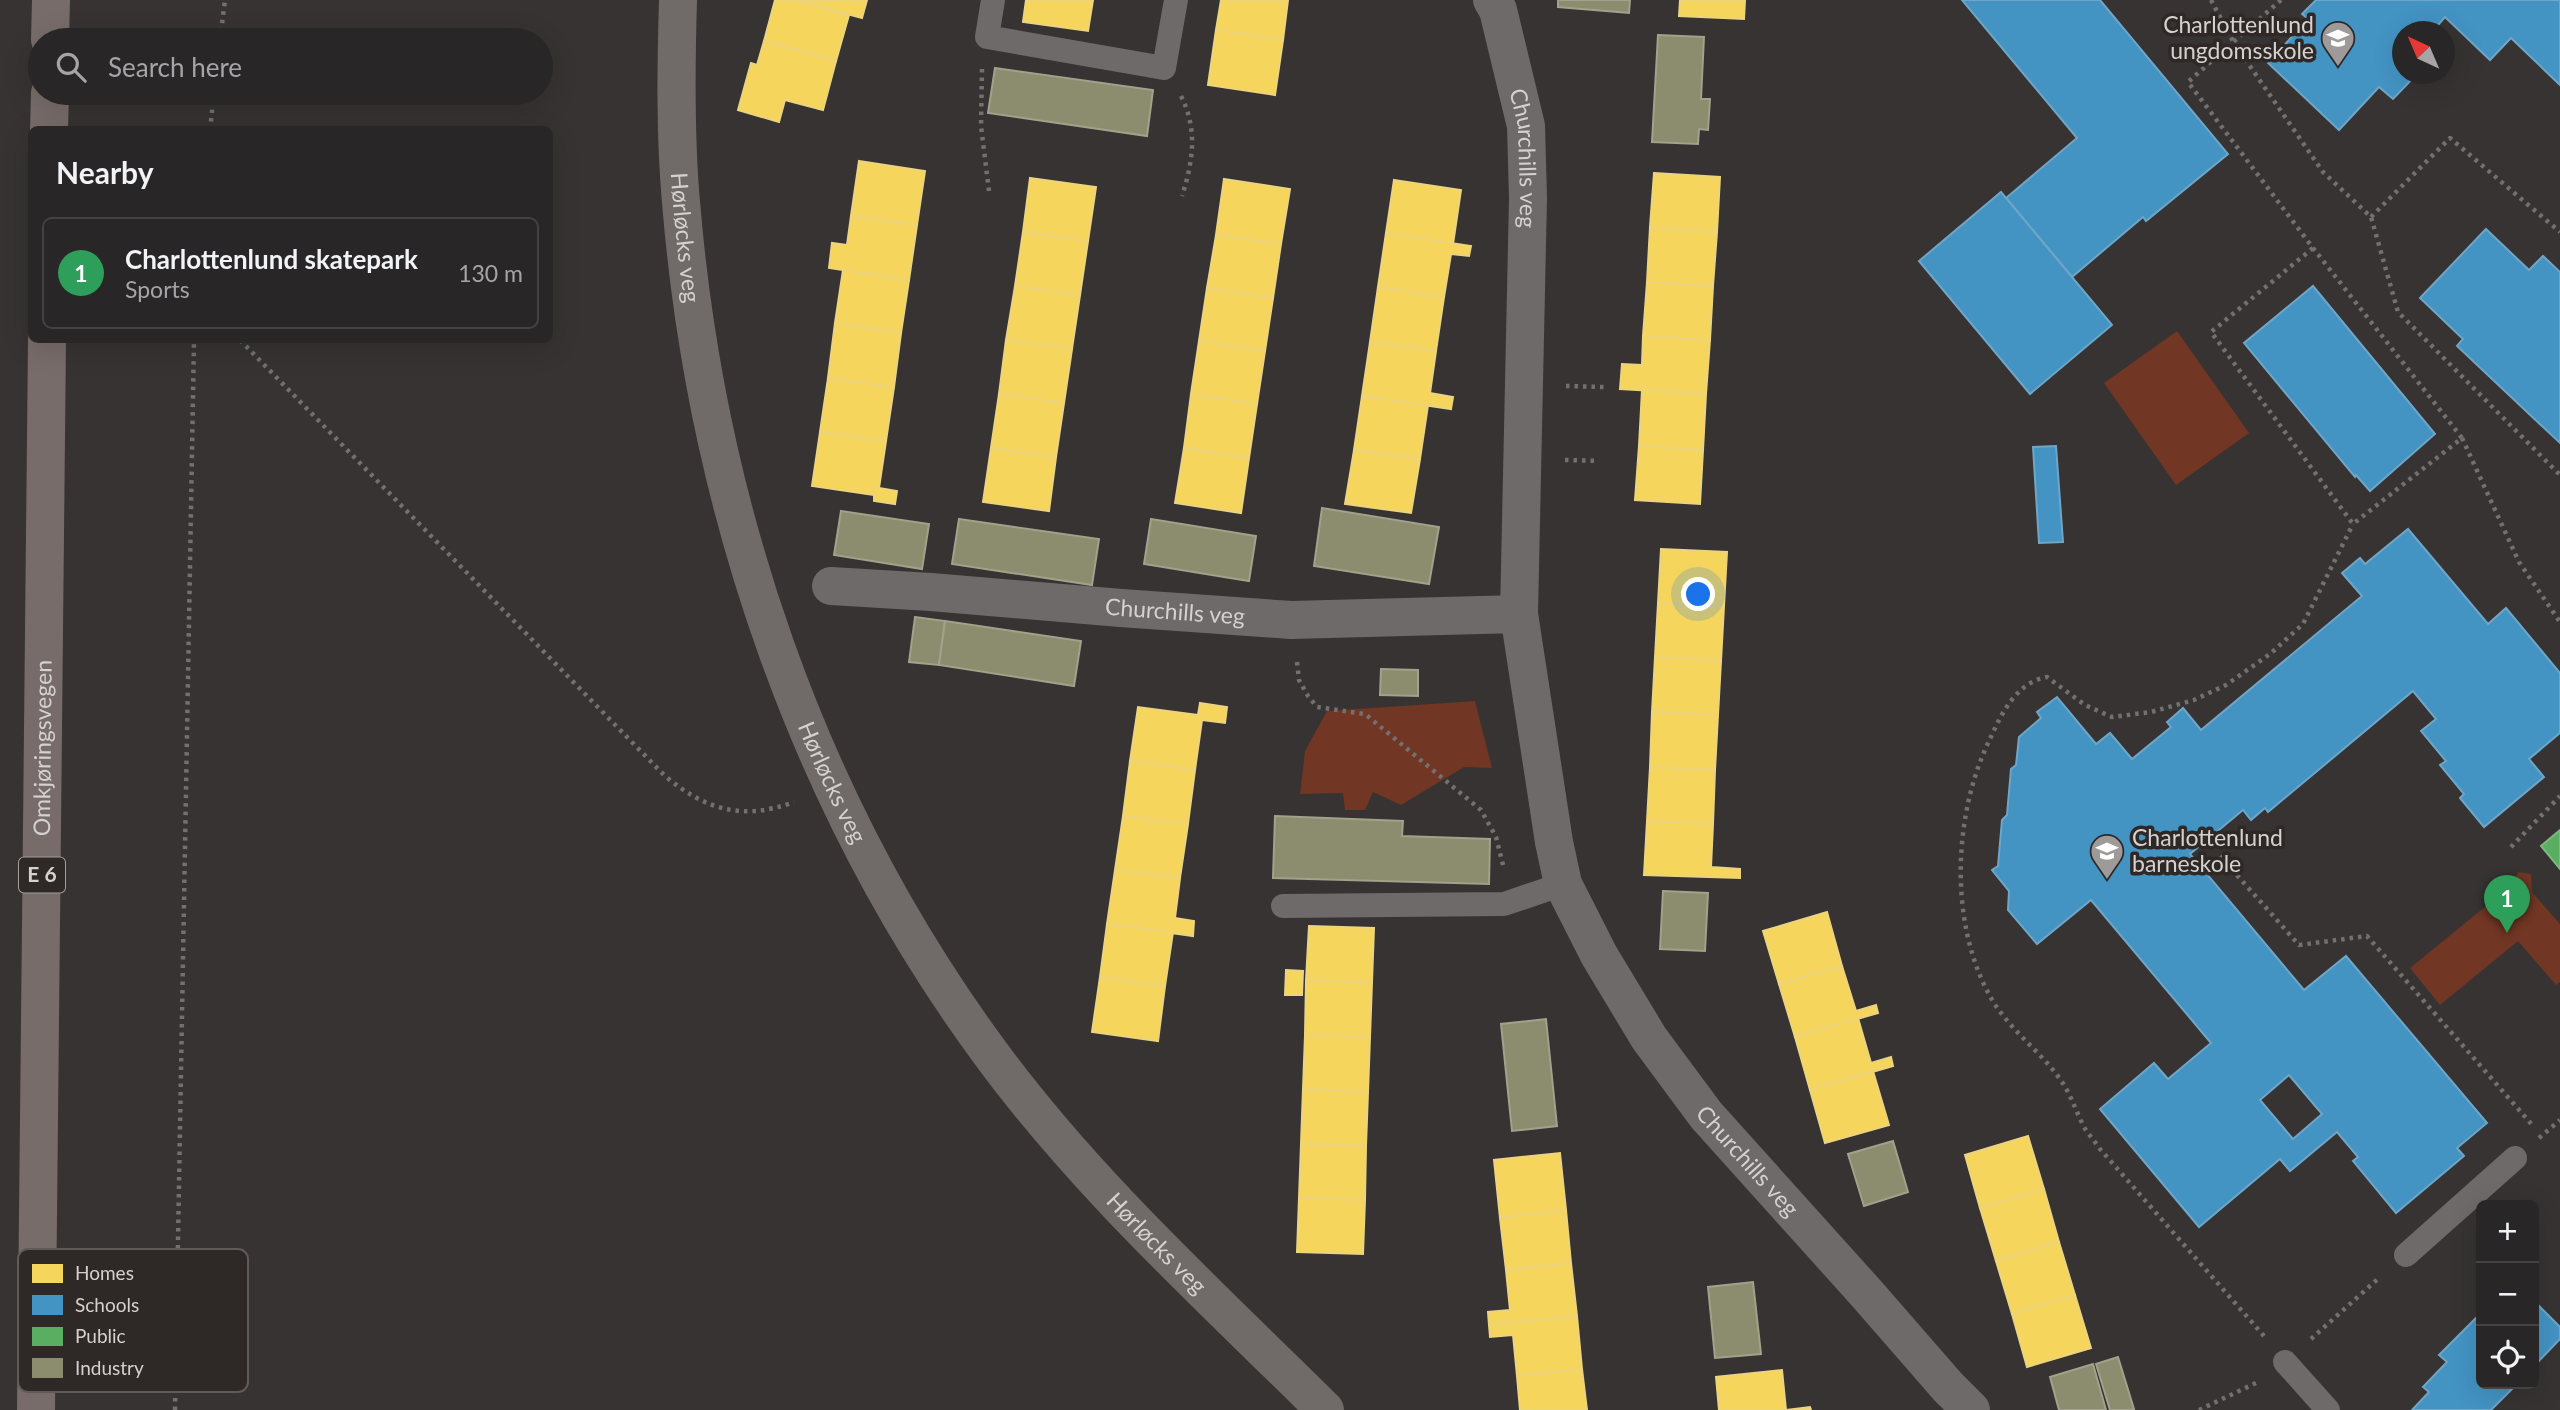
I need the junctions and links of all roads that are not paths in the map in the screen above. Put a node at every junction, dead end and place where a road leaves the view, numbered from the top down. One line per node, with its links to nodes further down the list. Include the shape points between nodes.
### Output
1 (51, 0): 6 (highway)
2 (678, 0): 20 (street, Hørløcks veg, via 680,199 693,317 711,418 756,593 831,786 906,927 1013,1082 1119,1204)
3 (993, 0): 4 (lane, via 988,37 1164,68)
4 (1176, 0)
5 (1492, 0): 11 (street, Churchills veg, via 1525,126 1528,212)
6 (50, 28)
7 (50, 105): 8 (highway)
8 (49, 126)
9 (47, 343): 15 (highway, Omkjøringsvegen / E 6)
10 (831, 586): 11 (street, Churchills veg, via 1292,620)
11 (1519, 614): 12 (street, Churchills veg)
12 (1563, 884): 13 (lane, via 1504,904); 21 (street, Churchills veg, via 1649,1038 1706,1115)
13 (1283, 906)
14 (2515, 1158): 16 (lane)
15 (38, 1249)
16 (2406, 1255)
17 (2286, 1362): 22 (lane)
18 (36, 1392): 19 (highway, Omkjøringsvegen / E 6)
19 (36, 1410)
20 (1325, 1410)
21 (1971, 1410)
22 (2328, 1410)

